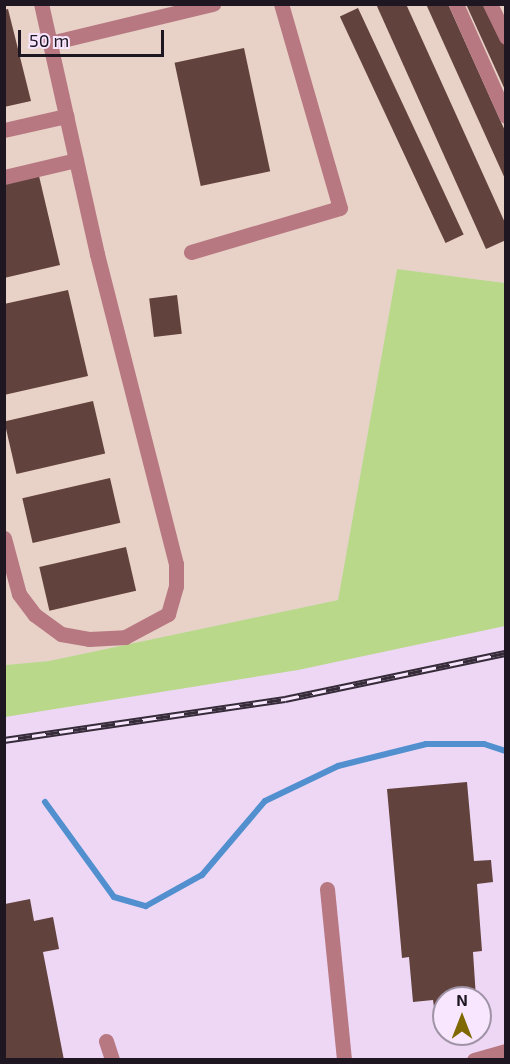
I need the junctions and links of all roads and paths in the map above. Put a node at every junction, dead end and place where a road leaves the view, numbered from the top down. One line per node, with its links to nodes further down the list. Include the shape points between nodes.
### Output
1 (41, 4): 7 (lane)
2 (213, 4): 7 (lane)
3 (281, 4): 13 (lane, via 340,208)
4 (456, 4): 9 (lane)
5 (490, 4): 6 (lane)
6 (506, 37)
7 (50, 43): 8 (lane)
8 (66, 116): 10 (lane); 11 (lane)
9 (506, 116)
10 (4, 130)
11 (76, 160): 12 (lane); 14 (lane, via 176,564 176,586 168,614 125,637 89,639 61,634 35,615 19,594)
12 (4, 177)
13 (191, 252)
14 (4, 538)
15 (327, 889): 19 (lane)
16 (106, 1041): 18 (lane)
17 (506, 1051): 20 (lane)
18 (112, 1059)
19 (345, 1059)
20 (474, 1059)

